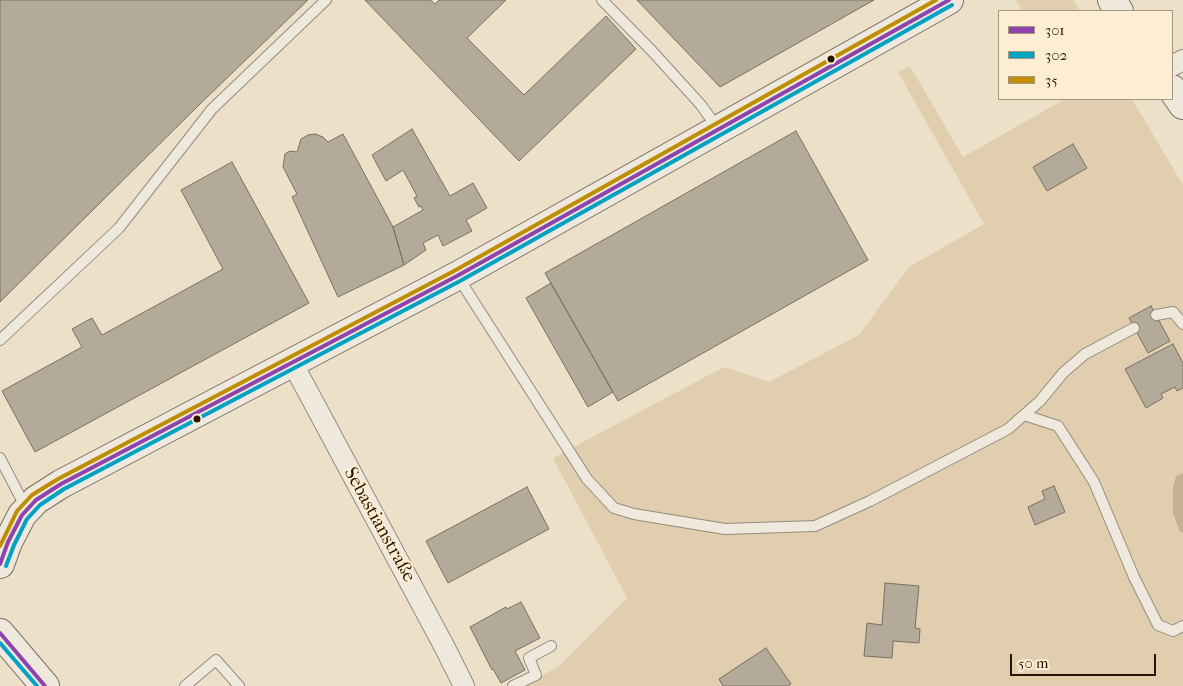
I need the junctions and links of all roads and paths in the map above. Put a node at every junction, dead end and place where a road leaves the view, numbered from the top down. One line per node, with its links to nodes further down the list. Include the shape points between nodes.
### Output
1 (326, 0): 11 (lane, via 212,110 119,228)
2 (602, 0): 6 (lane, via 701,105)
3 (949, 0): 6 (main road)
4 (1173, 90): 5 (main road)
5 (1183, 105)
6 (719, 130): 7 (main road)
7 (457, 276): 12 (main road); 13 (lane, via 587,479 614,508 634,514 725,529 815,526 988,441)
8 (1156, 315): 9 (lane, via 1173,312)
9 (1183, 324)
10 (1134, 328): 13 (lane, via 1086,354 1063,373)
11 (0, 340)
12 (293, 364): 15 (main road, via 67,480); 23 (street, Sebastianstraße)
13 (1024, 415): 17 (lane, via 1058,426 1094,482 1158,625 1173,631)
14 (0, 458): 15 (lane)
15 (27, 509): 16 (main road)
16 (0, 564)
17 (1183, 626)
18 (0, 633): 20 (main road)
19 (551, 646): 24 (lane, via 529,658 536,675)
20 (44, 686)
21 (186, 686): 22 (lane, via 216,660)
22 (239, 686)
23 (464, 686)
24 (512, 686)

